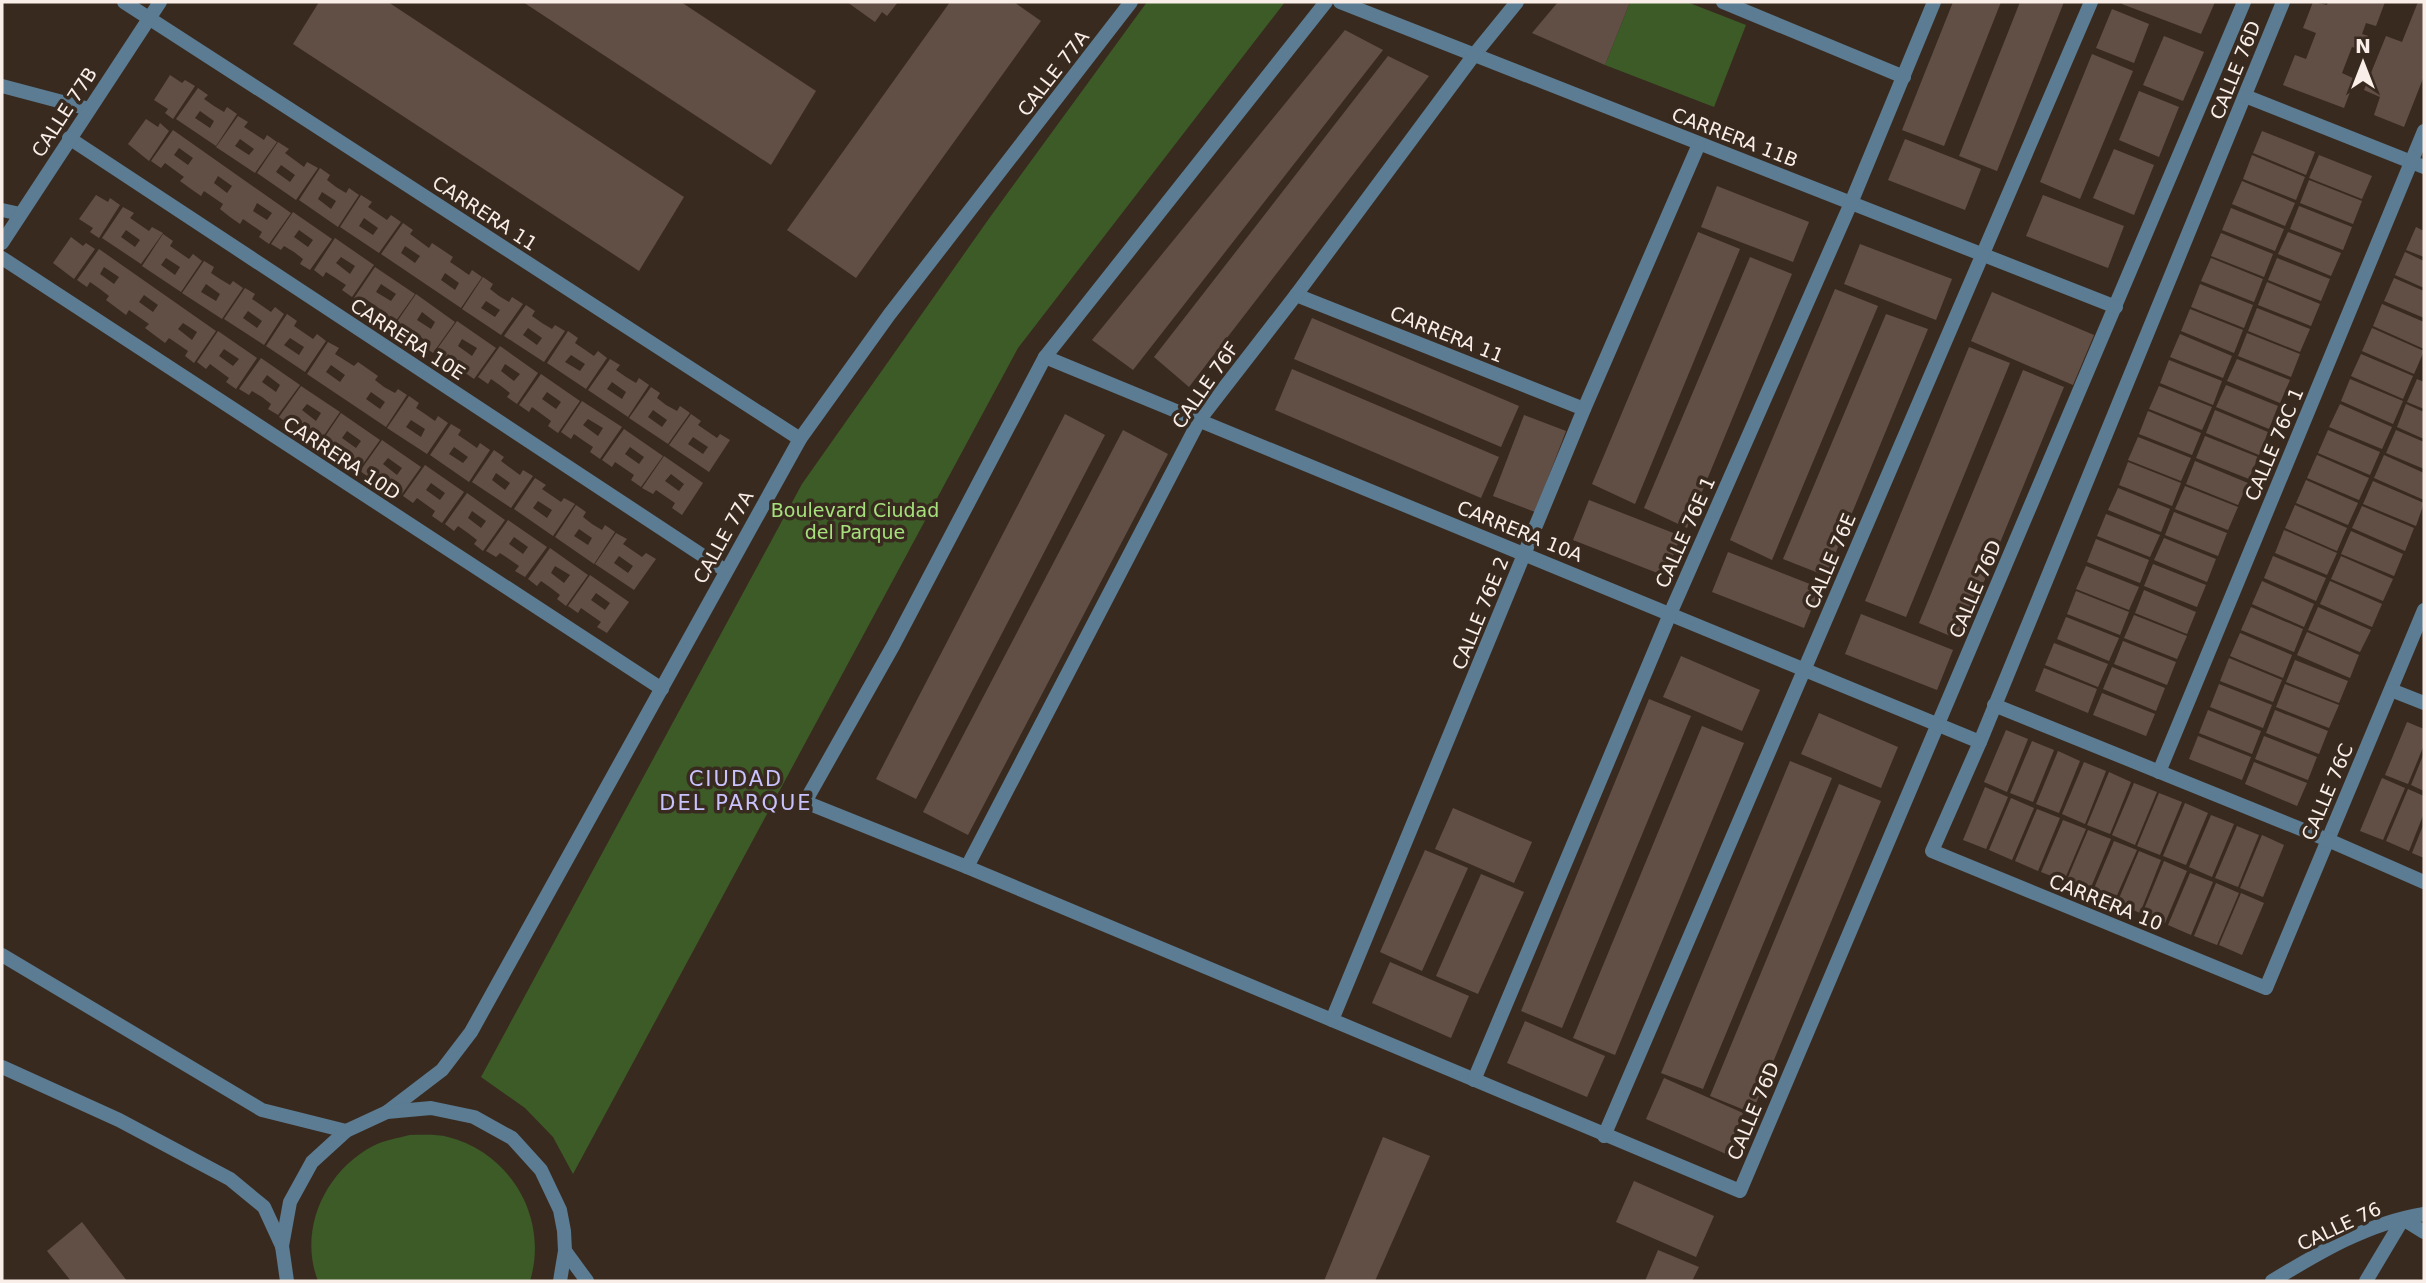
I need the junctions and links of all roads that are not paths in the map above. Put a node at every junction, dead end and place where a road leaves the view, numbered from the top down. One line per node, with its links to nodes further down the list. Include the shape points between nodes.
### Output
1 (124, 2): 12 (street, CARRERA 11)
2 (160, 2): 12 (street, CALLE 77B)
3 (1131, 2): 33 (street, CALLE 77A, via 889,315)
4 (1326, 2): 30 (street)
5 (1340, 2): 13 (street, CARRERA 11B)
6 (1517, 2): 13 (street, CALLE 76F)
7 (1723, 2): 14 (street)
8 (1934, 2): 14 (street, CALLE 76E 1)
9 (2091, 2): 26 (street, CALLE 76E)
10 (2244, 2): 29 (street, CALLE 76D)
11 (2283, 2): 16 (street, CALLE 76D)
12 (149, 19): 17 (street, CALLE 77B); 33 (street, CARRERA 11)
13 (1474, 55): 20 (street, CARRERA 11B); 28 (street, CALLE 76F)
14 (1904, 77): 22 (street, CALLE 76E 1)
15 (2, 86): 17 (street)
16 (2245, 96): 21 (street); 42 (street, CALLE 76D)
17 (89, 109): 19 (street, CALLE 77B)
18 (2424, 131): 21 (street, CALLE 76C 1)
19 (69, 138): 24 (street, CALLE 77B); 35 (street, CARRERA 10E)
20 (1699, 144): 22 (street, CARRERA 11B); 31 (street, CALLE 76E 2)
21 (2418, 164): 45 (street, CALLE 76C 1)
22 (1851, 203): 26 (street, CARRERA 11B); 37 (street, CALLE 76E 1)
23 (2, 210): 24 (street)
24 (20, 214): 25 (street, CALLE 77B)
25 (2, 243)
26 (1983, 254): 29 (street, CARRERA 11B); 38 (street, CALLE 76E)
27 (2, 258): 39 (street, CARRERA 10D)
28 (1296, 295): 31 (street, CARRERA 11); 32 (street, CALLE 76F)
29 (2116, 307): 43 (street, CALLE 76D)
30 (1045, 357): 32 (street, CARRERA 10A); 48 (street, via 805,802)
31 (1584, 409): 34 (street, CALLE 76E 2)
32 (1200, 419): 34 (street, CARRERA 10A); 48 (street, CALLE 76F)
33 (800, 439): 35 (street, CALLE 77A)
34 (1525, 554): 37 (street, CARRERA 10A); 52 (street, CALLE 76E 2)
35 (726, 571): 39 (street, CALLE 77A)
36 (2424, 610): 40 (street, CALLE 76C)
37 (1671, 614): 38 (street, CARRERA 10A); 54 (street, CALLE 76E 1)
38 (1805, 668): 43 (street, CARRERA 10A); 57 (street, CALLE 76E)
39 (662, 690): 55 (street, CALLE 77A, via 471,1032 442,1070)
40 (2390, 690): 41 (street); 46 (street, CALLE 76C)
41 (2424, 703)
42 (1994, 705): 44 (street, CALLE 76D); 45 (street)
43 (1938, 724): 44 (street, CARRERA 10A); 57 (street, CALLE 76D, via 1740,1192)
44 (1980, 742): 47 (street, CALLE 76D)
45 (2158, 772): 46 (street)
46 (2328, 840): 49 (street); 51 (street, CALLE 76C)
47 (1932, 851): 51 (street, CARRERA 10)
48 (967, 867): 52 (street)
49 (2424, 882)
50 (2, 956): 56 (street, via 261,1110)
51 (2266, 988)
52 (1332, 1020): 54 (street)
53 (2, 1067): 61 (street, via 119,1120 230,1179 264,1208)
54 (1474, 1080): 57 (street)
55 (387, 1112): 56 (street); 62 (street, via 431,1108 463,1114 512,1138 541,1170 560,1210)
56 (346, 1131): 61 (street, via 312,1162 290,1202)
57 (1604, 1136)
58 (2424, 1214): 59 (street, CALLE 76)
59 (2403, 1219): 60 (street); 66 (street, CALLE 76, via 2325,1249); 67 (street)
60 (2424, 1232)
61 (282, 1246): 63 (street)
62 (565, 1251): 64 (street); 65 (street)
63 (287, 1281)
64 (560, 1281)
65 (587, 1281)
66 (2273, 1281)
67 (2366, 1281)

